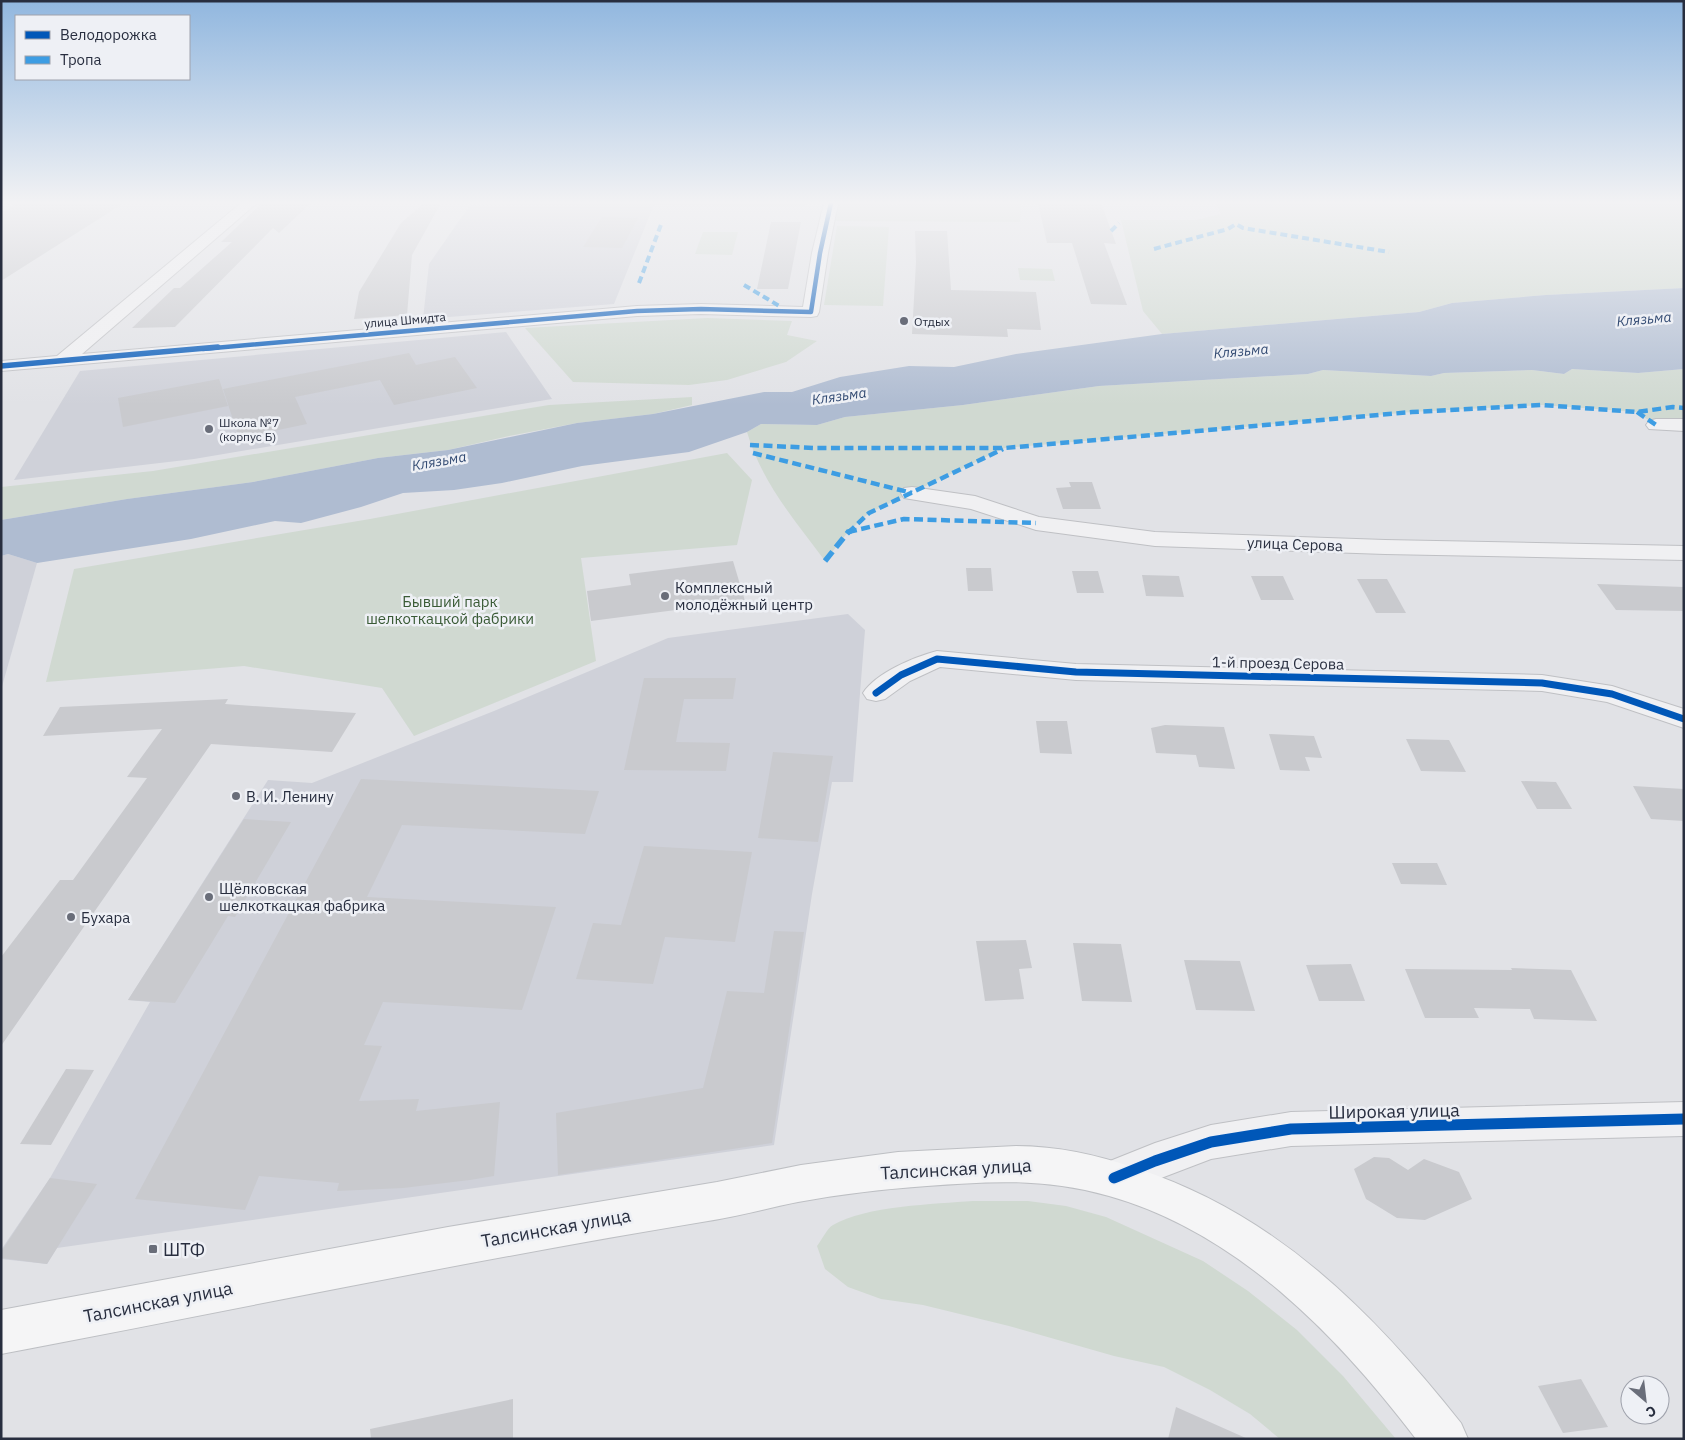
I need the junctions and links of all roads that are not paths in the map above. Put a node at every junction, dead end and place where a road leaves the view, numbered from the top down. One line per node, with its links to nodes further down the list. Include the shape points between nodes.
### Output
1 (170, 270): 3 (street)
2 (818, 270): 3 (street, улица Шмидта, via 811,312 637,311)
3 (62, 361): 4 (street, улица Шмидта)
4 (1, 366)
5 (1656, 425): 6 (street)
6 (1684, 425)
7 (912, 493): 8 (street, улица Серова, via 975,503 1036,523 1155,539)
8 (1684, 553)
9 (876, 693): 10 (street, 1-й проезд Серова, via 901,675 937,659 1076,672 1542,683 1612,694)
10 (1684, 719)
11 (1684, 1119): 12 (street, Широкая улица, via 1291,1129 1212,1142)
12 (1114, 1178): 13 (main road, Талсинская улица, via 1050,1165 988,1164 850,1176 626,1214); 14 (main road, Талсинская улица, via 1162,1195 1215,1221 1274,1261 1327,1305 1371,1350 1420,1405)
13 (1, 1332)
14 (1445, 1439)

